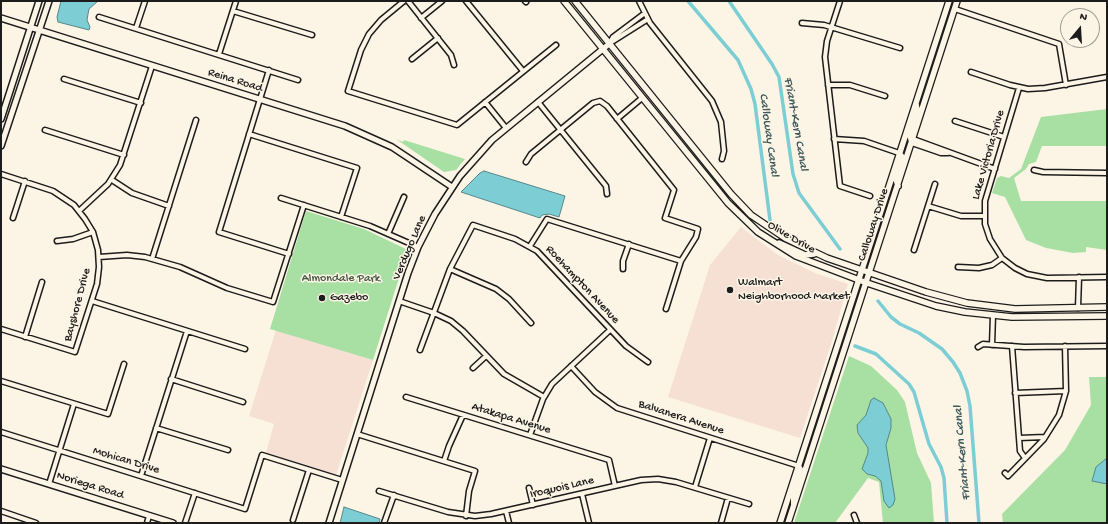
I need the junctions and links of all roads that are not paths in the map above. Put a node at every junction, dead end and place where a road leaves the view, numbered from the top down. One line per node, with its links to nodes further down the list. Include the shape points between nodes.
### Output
1 (39, 1): 24 (street)
2 (49, 1): 27 (street)
3 (145, 1): 26 (street)
4 (236, 1): 17 (street)
5 (404, 1): 51 (street, via 380,20 369,34 348,91 457,125)
6 (408, 1): 21 (street)
7 (442, 1): 21 (street)
8 (466, 1): 39 (street)
9 (564, 1): 33 (main road, Olive Drive)
10 (575, 1): 30 (main road, Olive Drive)
11 (639, 1): 18 (street)
12 (840, 1): 25 (street)
13 (949, 1): 50 (main road, Calloway Drive)
14 (953, 1): 16 (main road)
15 (957, 1): 16 (main road, Calloway Drive)
16 (955, 9): 45 (street, via 1059,44); 65 (main road, Calloway Drive)
17 (233, 11): 28 (street); 34 (street)
18 (645, 13): 22 (street); 30 (street, via 613,37)
19 (99, 16): 26 (street)
20 (1, 18): 24 (street, Reina Road)
21 (422, 18): 29 (street)
22 (648, 19): 30 (street); 69 (street, via 712,101 721,122 724,151)
23 (802, 23): 25 (street)
24 (30, 27): 27 (street, Reina Road); 54 (street)
25 (832, 27): 32 (street); 44 (street, via 825,57)
26 (136, 28): 34 (street)
27 (40, 30): 36 (street, Reina Road); 66 (street)
28 (312, 35)
29 (438, 38): 35 (street); 37 (street, via 451,55)
30 (610, 44): 33 (street, Verdugo Lane); 56 (main road, Olive Drive)
31 (556, 45): 39 (street)
32 (900, 48)
33 (602, 49): 48 (main road, Olive Drive); 52 (street, Verdugo Lane)
34 (219, 54): 38 (street)
35 (412, 59)
36 (152, 66): 49 (street, Reina Road); 53 (street)
37 (454, 66)
38 (269, 70): 43 (street); 49 (street)
39 (523, 71): 51 (street)
40 (971, 72): 46 (street)
41 (1107, 77): 45 (street)
42 (64, 79): 53 (street)
43 (298, 80)
44 (828, 85): 47 (street, via 850,85); 64 (street)
45 (1066, 85): 46 (street, via 1037,89)
46 (1019, 88): 63 (street, Lake Victoria Drive)
47 (885, 96)
48 (642, 98): 55 (street); 56 (main road, via 649,100); 95 (main road, Olive Drive, via 728,202 758,232)
49 (259, 99): 62 (street); 79 (street, Reina Road, via 345,126 376,140 406,156)
50 (916, 101): 65 (main road, via 917,110 910,135); 67 (main road, Calloway Drive)
51 (485, 102): 59 (street)
52 (538, 102): 59 (street, Verdugo Lane); 61 (street)
53 (141, 103): 68 (street)
54 (1, 119)
55 (617, 119): 61 (street, via 603,103 597,101); 104 (street, via 674,190 665,218 698,229)
56 (669, 119): 100 (main road, Olive Drive, via 751,215 784,238)
57 (196, 120): 85 (street)
58 (955, 120): 63 (street)
59 (506, 128): 79 (street, Verdugo Lane, via 480,152)
60 (45, 130): 68 (street)
61 (561, 130): 70 (street, via 531,154); 80 (street, via 606,186)
62 (249, 134): 89 (street, via 357,168); 99 (street, via 218,232)
63 (1004, 137): 71 (street, Lake Victoria Drive)
64 (834, 139): 67 (street, via 864,141); 81 (street, via 840,186)
65 (913, 141): 71 (street, via 941,153 950,153); 78 (main road, Calloway Drive)
66 (1, 146)
67 (899, 153): 78 (main road, via 902,157 896,179); 106 (main road, Calloway Drive)
68 (124, 155): 75 (street)
69 (722, 159)
70 (526, 162)
71 (995, 169): 88 (street, Lake Victoria Drive, via 985,201)
72 (1034, 170): 73 (street)
73 (1107, 173)
74 (1, 174): 76 (street, Bayshore Drive)
75 (112, 180): 85 (street, via 136,195); 87 (street)
76 (25, 181): 87 (street, Bayshore Drive, via 56,193); 90 (street)
77 (935, 184): 86 (street)
78 (898, 186): 109 (main road, Calloway Drive)
79 (452, 187): 97 (street, Verdugo Lane)
80 (607, 194)
81 (870, 196)
82 (404, 197): 92 (street)
83 (281, 198): 84 (street)
84 (304, 205): 89 (street); 99 (street)
85 (169, 206): 103 (street)
86 (928, 206): 88 (street, via 961,216); 98 (street)
87 (79, 211): 91 (street, Bayshore Drive)
88 (984, 216): 102 (street, Lake Victoria Drive, via 990,239)
89 (341, 217): 92 (street)
90 (13, 218)
91 (92, 232): 93 (street, via 73,239); 101 (street, Bayshore Drive)
92 (388, 234): 97 (street)
93 (57, 241)
94 (629, 244): 96 (street, via 547,219); 104 (street); 108 (street, via 623,261)
95 (776, 244): 100 (main road, via 806,254); 112 (main road, Olive Drive, via 812,263)
96 (530, 246): 107 (street, Roehampton Avenue, via 473,225); 127 (street, Roehampton Avenue)
97 (418, 247): 116 (street, Verdugo Lane)
98 (914, 250)
99 (289, 254): 103 (street, via 273,302 227,288 190,271)
100 (816, 254): 106 (main road, Olive Drive)
101 (99, 257): 103 (street, via 127,255); 115 (street, Bayshore Drive)
102 (1002, 258): 105 (street, via 992,265 979,268); 110 (street, Lake Victoria Drive, via 1015,268 1034,276)
103 (152, 259)
104 (681, 261): 119 (street)
105 (958, 267)
106 (861, 269): 109 (main road, Olive Drive); 112 (main road, Calloway Drive)
107 (450, 270): 121 (street); 125 (street, via 496,289)
108 (623, 270)
109 (871, 273): 114 (main road, Calloway Drive); 120 (main road, Olive Drive, via 956,300 996,307)
110 (1078, 277): 111 (street, Lake Victoria Drive); 118 (street)
111 (1107, 277)
112 (858, 280): 114 (main road, Olive Drive); 150 (main road, Calloway Drive)
113 (42, 282): 129 (street)
114 (867, 283): 122 (main road, Olive Drive, via 936,306); 151 (main road, Calloway Drive)
115 (92, 301): 128 (street); 129 (street, Bayshore Drive, via 75,352)
116 (399, 302): 121 (street); 155 (street, Verdugo Lane)
117 (1107, 307): 118 (main road, Olive Drive)
118 (1078, 308): 120 (main road, Olive Drive); 124 (main road, via 1074,312)
119 (666, 309)
120 (1032, 309): 122 (main road)
121 (434, 312): 136 (street); 137 (street, via 458,326)
122 (993, 315): 124 (main road, Olive Drive); 130 (street)
123 (1107, 316): 124 (main road, Olive Drive)
124 (1044, 317)
125 (531, 323)
126 (1, 329): 129 (street)
127 (610, 330): 138 (street, Roehampton Avenue, via 631,351); 140 (street)
128 (187, 331): 135 (street); 142 (street)
129 (25, 337)
130 (992, 345): 131 (street); 134 (street, via 983,344)
131 (1012, 346): 132 (street); 145 (street)
132 (1065, 346): 133 (street); 144 (street)
133 (1107, 346)
134 (978, 347)
135 (245, 349)
136 (420, 350)
137 (486, 356): 141 (street); 147 (street, via 508,376)
138 (648, 362)
139 (124, 364): 149 (street, via 108,414)
140 (571, 366): 147 (street, via 552,384); 158 (street, Balvanera Avenue, via 599,395 617,408)
141 (473, 368)
142 (172, 379): 148 (street); 153 (street)
143 (1, 381): 149 (street)
144 (1066, 391): 145 (street); 157 (street, via 1059,415)
145 (1015, 393): 159 (street)
146 (406, 397): 152 (street, Atakapa Avenue)
147 (544, 397): 156 (street)
148 (243, 402)
149 (74, 404): 160 (street)
150 (819, 404): 151 (main road); 164 (main road, Calloway Drive)
151 (826, 406): 183 (main road, Calloway Drive)
152 (463, 414): 156 (street, Atakapa Avenue); 163 (street)
153 (156, 428): 161 (street); 168 (street)
154 (1, 432): 160 (street, Mohican Drive)
155 (357, 434): 163 (street); 169 (street, Verdugo Lane)
156 (530, 435): 171 (street, Atakapa Avenue, via 609,460)
157 (1047, 435): 159 (street, via 1043,438); 162 (street)
158 (710, 438): 164 (street, Balvanera Avenue); 172 (street)
159 (1018, 438): 162 (street, via 1020,451)
160 (59, 450): 168 (street, Mohican Drive); 170 (street)
161 (228, 450)
162 (1026, 458): 167 (street, via 1008,476)
163 (444, 461): 186 (street, via 475,471)
164 (799, 466): 183 (street, via 801,469 793,496); 188 (main road, Calloway Drive)
165 (1, 469): 170 (street, Noriega Road)
166 (309, 470): 169 (street); 175 (street, Mohican Drive, via 262,455 245,509); 187 (street)
167 (1005, 473)
168 (141, 476): 175 (street, Mohican Drive)
169 (342, 480): 193 (street, Verdugo Lane)
170 (49, 484): 185 (street, Noriega Road)
171 (615, 486): 172 (street, Iroquois Lane, via 658,479); 176 (street, Iroquois Lane)
172 (695, 487): 178 (street, Iroquois Lane)
173 (529, 488): 180 (street)
174 (379, 491): 177 (street, Iroquois Lane)
175 (195, 493): 192 (street)
176 (582, 494): 180 (street, Iroquois Lane); 196 (street)
177 (394, 495): 186 (street, Iroquois Lane); 194 (street)
178 (728, 498): 179 (street, Iroquois Lane); 197 (street)
179 (749, 504)
180 (533, 505): 182 (street, Iroquois Lane)
181 (1, 511): 189 (street)
182 (506, 511): 186 (street, Iroquois Lane, via 483,516); 195 (street)
183 (792, 511): 198 (main road, Calloway Drive)
184 (854, 515): 199 (street)
185 (149, 516): 190 (street); 191 (street, Noriega Road)
186 (466, 516)
187 (293, 520)
188 (781, 522)
189 (36, 523)
190 (147, 523)
191 (173, 523)
192 (185, 523)
193 (329, 523)
194 (384, 523)
195 (509, 523)
196 (589, 523)
197 (721, 523)
198 (788, 523)
199 (856, 523)

